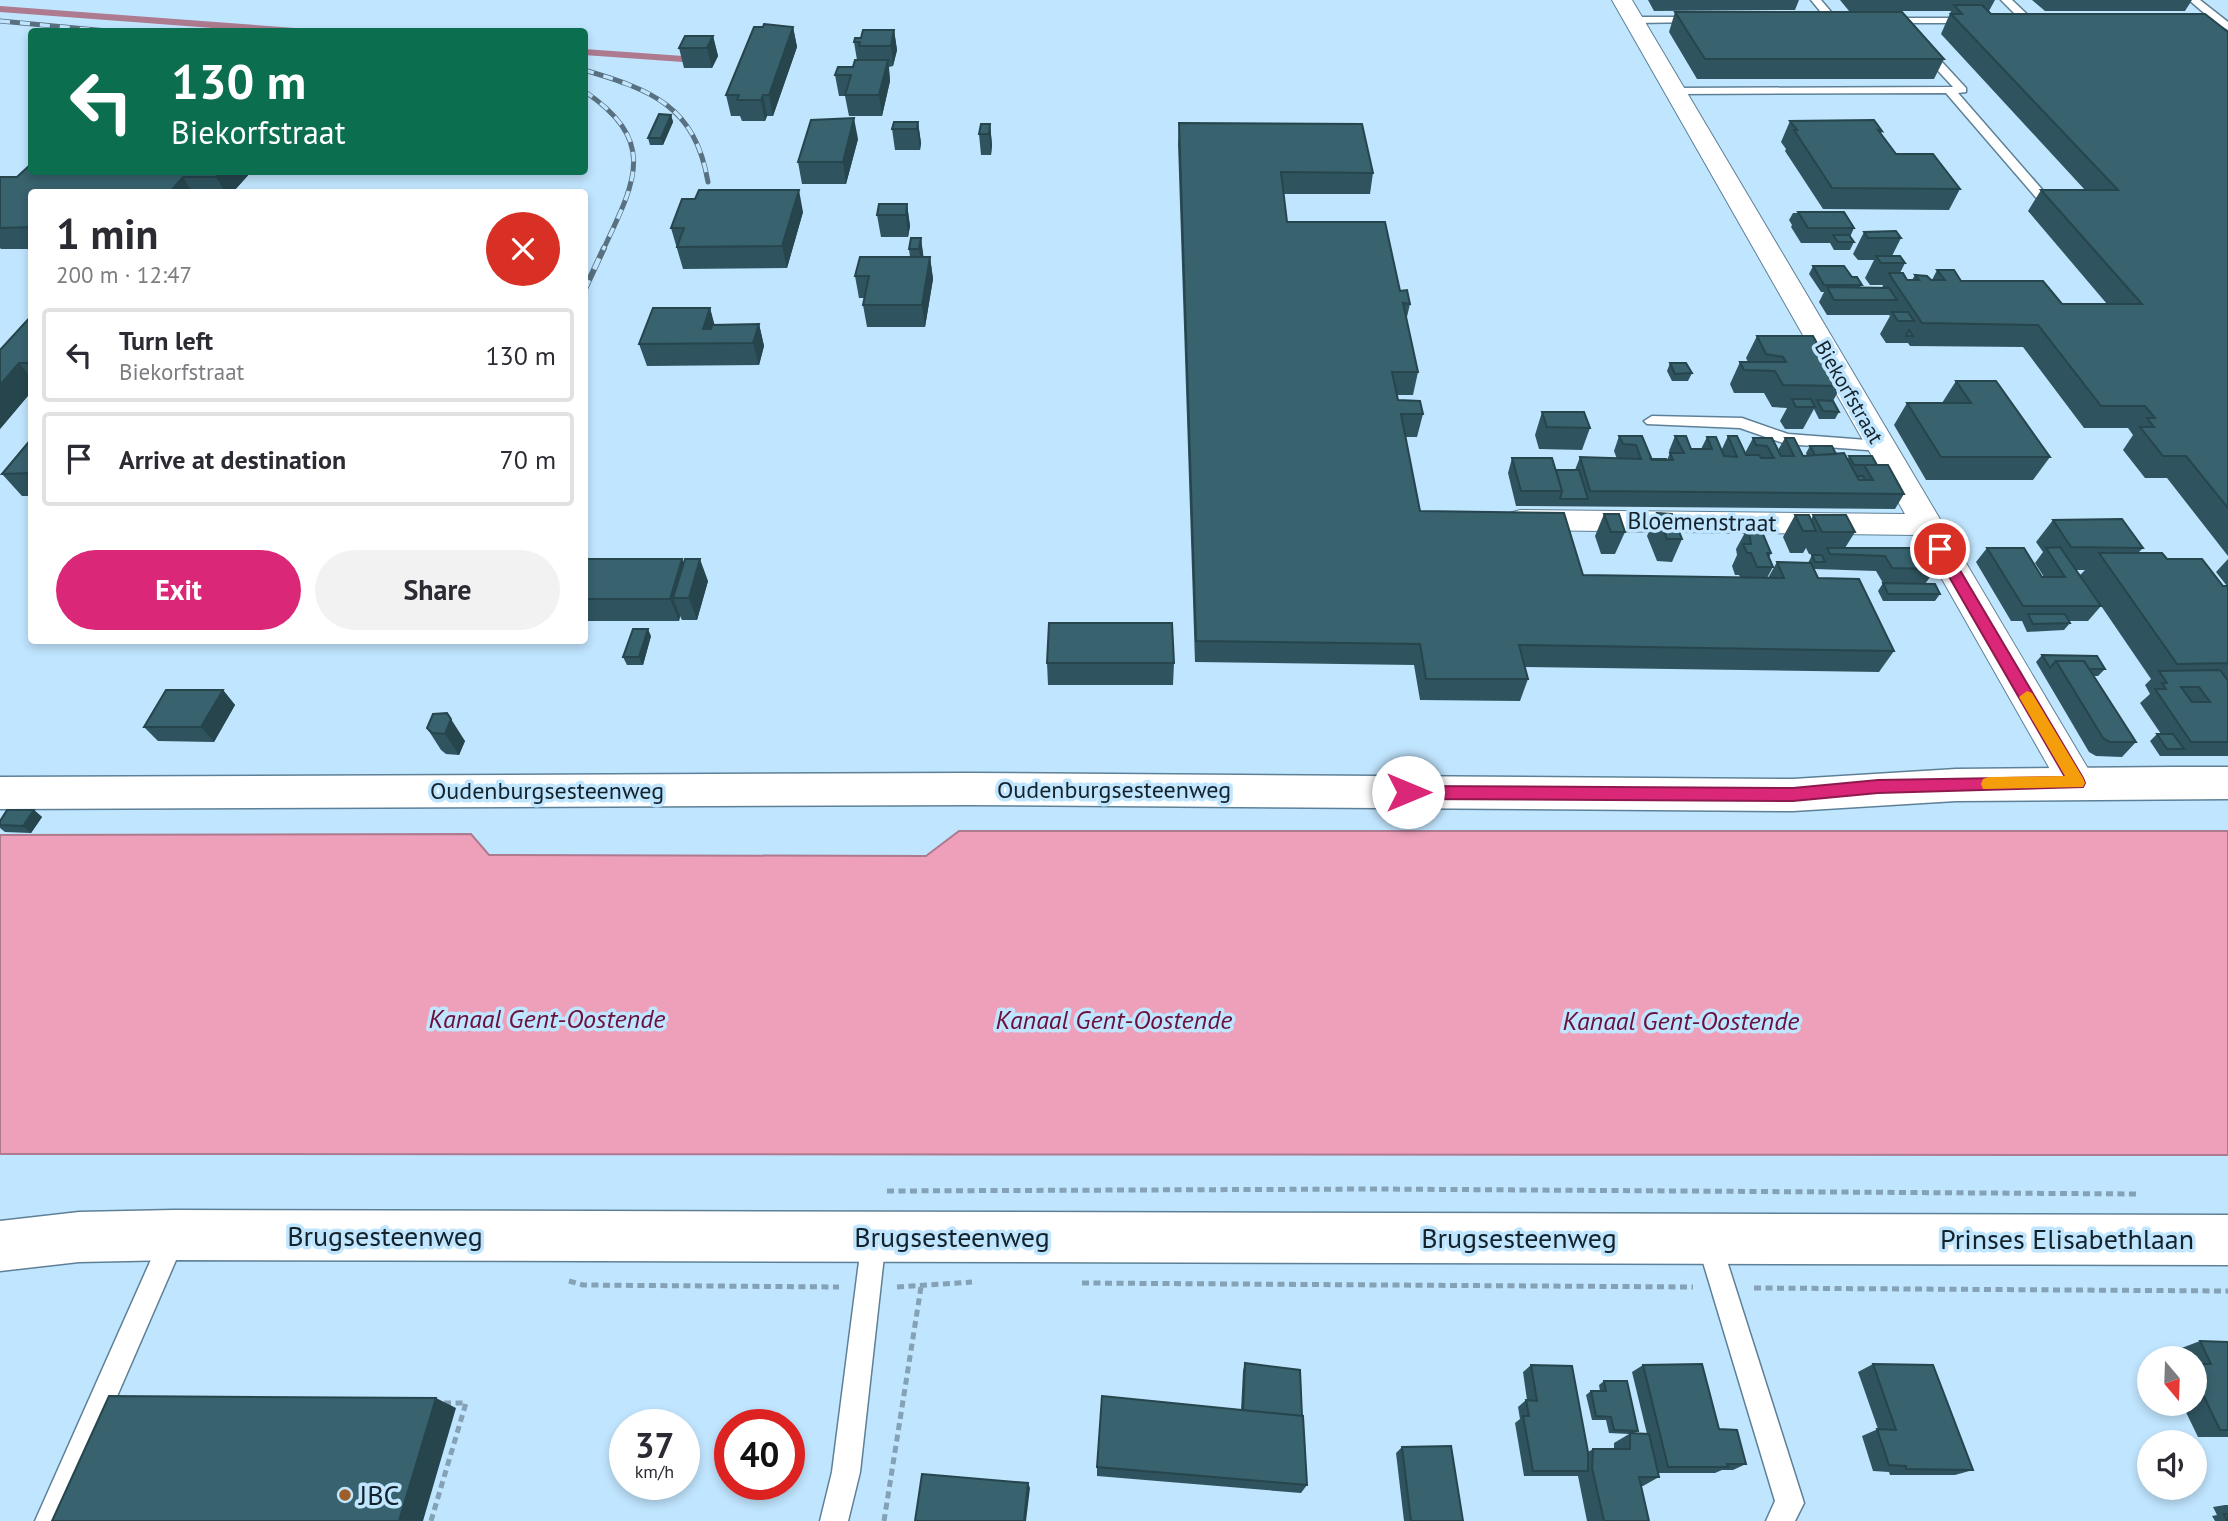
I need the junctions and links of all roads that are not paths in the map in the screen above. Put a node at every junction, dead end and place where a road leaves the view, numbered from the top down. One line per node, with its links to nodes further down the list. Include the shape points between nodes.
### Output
1 (1816, 0): 7 (lane)
2 (2006, 0): 13 (lane)
3 (2194, 0): 16 (lane)
4 (1628, 10): 5 (lane); 18 (street, Biekorfstraat)
5 (1714, 20)
6 (1820, 20): 7 (lane)
7 (1833, 20): 8 (lane)
8 (1846, 20)
9 (1884, 20): 10 (lane)
10 (1897, 20): 11 (lane); 17 (lane, via 1962,90)
11 (1989, 20)
12 (2015, 20): 13 (lane)
13 (2028, 21): 14 (lane)
14 (2042, 21)
15 (2179, 21): 16 (lane)
16 (2224, 24)
17 (1949, 90): 18 (lane); 19 (lane)
18 (1675, 91): 21 (street, Biekorfstraat)
19 (2049, 205)
20 (1652, 421): 21 (lane, via 1742,423 1786,439)
21 (1880, 446): 23 (street, Biekorfstraat)
22 (1520, 520): 23 (street, Bloemenstraat)
23 (1926, 525): 24 (street, Biekorfstraat)
24 (2077, 783): 25 (street, Oudenburgsesteenweg); 26 (street, Oudenburgsesteenweg, via 1878,787 1793,795 968,789)
25 (2228, 783)
26 (0, 793)
27 (174, 1235): 28 (street, Brugsesteenweg); 32 (street, Brugsesteenweg, via 79,1237); 33 (lane)
28 (874, 1237): 29 (street, Brugsesteenweg); 34 (lane, via 846,1472)
29 (1707, 1238): 30 (street, Brugsesteenweg); 35 (lane, via 1790,1503)
30 (1905, 1238): 31 (street, Prinses Elisabethlaan)
31 (2228, 1240)
32 (0, 1246)
33 (49, 1521)
34 (834, 1521)
35 (1780, 1521)

